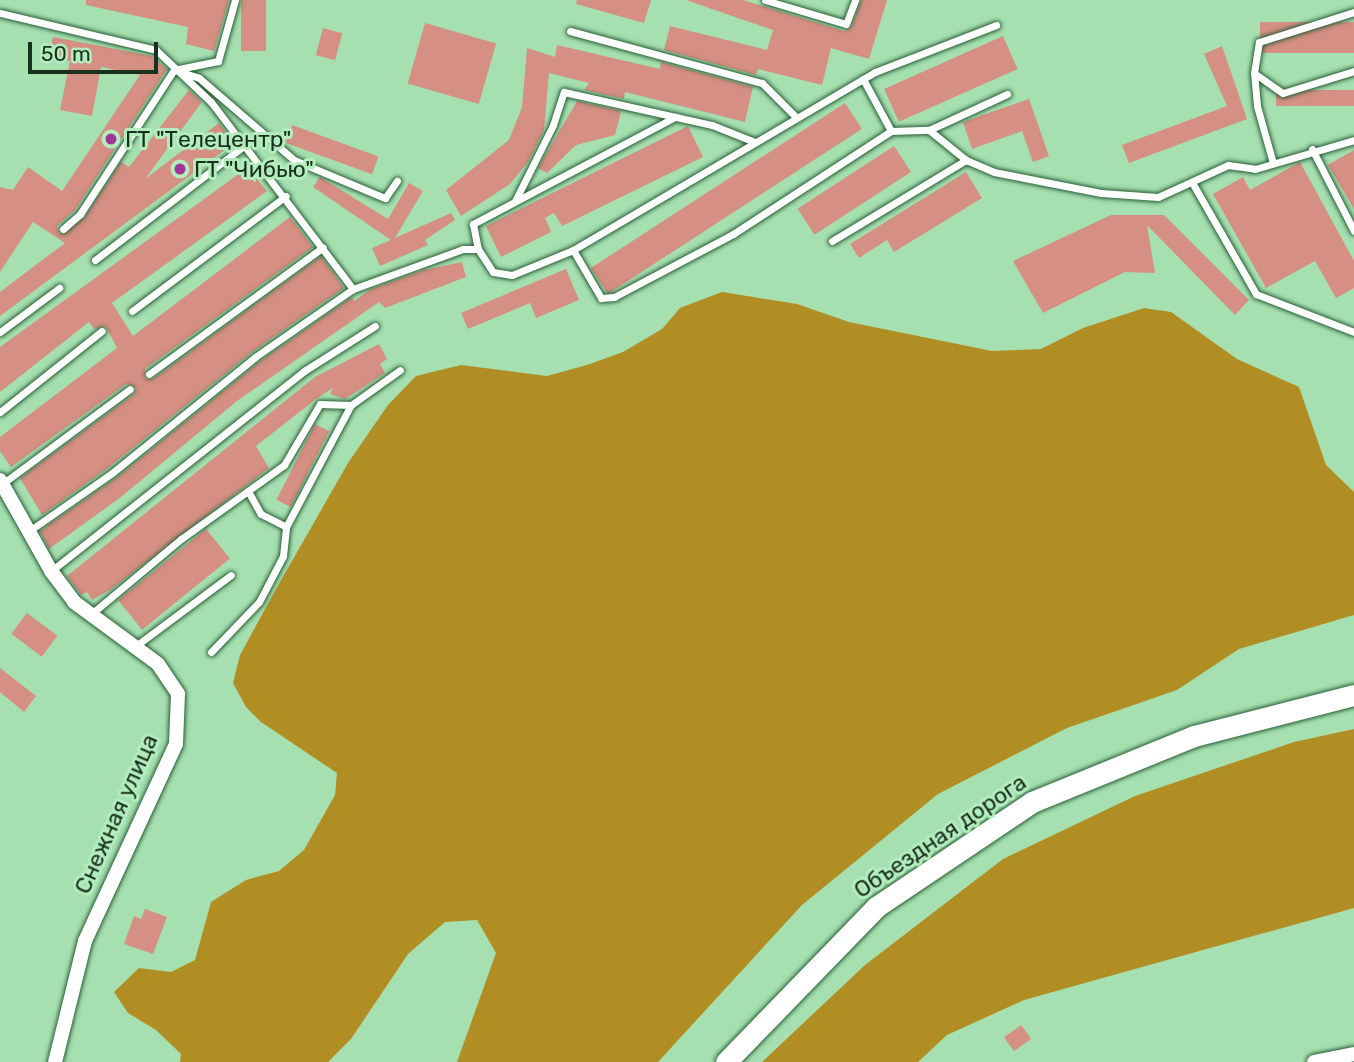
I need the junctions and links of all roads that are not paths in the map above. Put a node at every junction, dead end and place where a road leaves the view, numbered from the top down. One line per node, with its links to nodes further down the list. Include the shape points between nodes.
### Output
1 (236, 0): 9 (lane, via 218,61)
2 (765, 0): 4 (lane)
3 (855, 0): 4 (lane, via 846,24)
4 (787, 4)
5 (1354, 12): 11 (lane, via 1259,42)
6 (0, 13): 9 (lane, via 156,50)
7 (996, 25): 12 (lane)
8 (570, 31): 15 (lane, via 762,83)
9 (174, 70): 20 (lane, via 211,102); 24 (lane, via 200,78 294,160 385,198); 28 (lane, via 80,214)
10 (1354, 71): 11 (lane, via 1283,93)
11 (1254, 73): 23 (lane, via 1257,106)
12 (863, 79): 15 (lane); 17 (lane)
13 (1007, 94): 16 (lane)
14 (675, 117): 19 (lane); 27 (lane); 27 (lane, via 564,92 553,125)
15 (796, 117): 19 (lane)
16 (929, 130): 17 (lane); 22 (lane)
17 (891, 131): 33 (lane, via 733,234 614,298 601,298)
18 (1354, 140): 21 (lane)
19 (755, 142): 33 (lane)
20 (246, 145): 26 (lane); 34 (lane)
21 (1312, 149): 23 (lane); 29 (lane)
22 (966, 159): 25 (lane, via 993,172 1101,193 1158,197); 30 (lane)
23 (1273, 163): 25 (lane, via 1255,169 1228,165)
24 (397, 181)
25 (1193, 184): 41 (lane, via 1256,294)
26 (286, 196): 31 (lane); 37 (lane)
27 (514, 202): 32 (lane, via 473,224)
28 (63, 229)
29 (1354, 231)
30 (832, 241)
31 (323, 247): 36 (lane); 43 (lane)
32 (478, 249): 33 (lane, via 493,272 512,275); 36 (lane, via 463,249)
33 (573, 250)
34 (95, 260)
35 (59, 288): 40 (lane)
36 (353, 289): 50 (lane, via 255,357 112,473)
37 (132, 311)
38 (375, 326): 51 (lane, via 304,371)
39 (102, 331): 46 (lane)
40 (0, 332)
41 (1354, 332)
42 (400, 370): 45 (lane)
43 (149, 374)
44 (130, 388): 47 (lane)
45 (351, 405): 48 (lane, via 320,404 284,465); 49 (lane)
46 (0, 412)
47 (1, 482): 50 (street, Снежная улица)
48 (248, 491): 49 (lane, via 261,514); 53 (lane)
49 (286, 527): 55 (lane, via 283,556 259,602)
50 (29, 532): 51 (street, Снежная улица)
51 (51, 571): 53 (street, Снежная улица)
52 (231, 575): 54 (lane)
53 (89, 615): 54 (street, Снежная улица)
54 (137, 645): 58 (street, Снежная улица, via 158,664 178,694 176,744 85,941)
55 (211, 652)
56 (1354, 695): 59 (main road, Объездная дорога, via 1194,736 1032,802 876,907)
57 (1354, 1054): 60 (street)
58 (55, 1062)
59 (726, 1062)
60 (1314, 1062)

